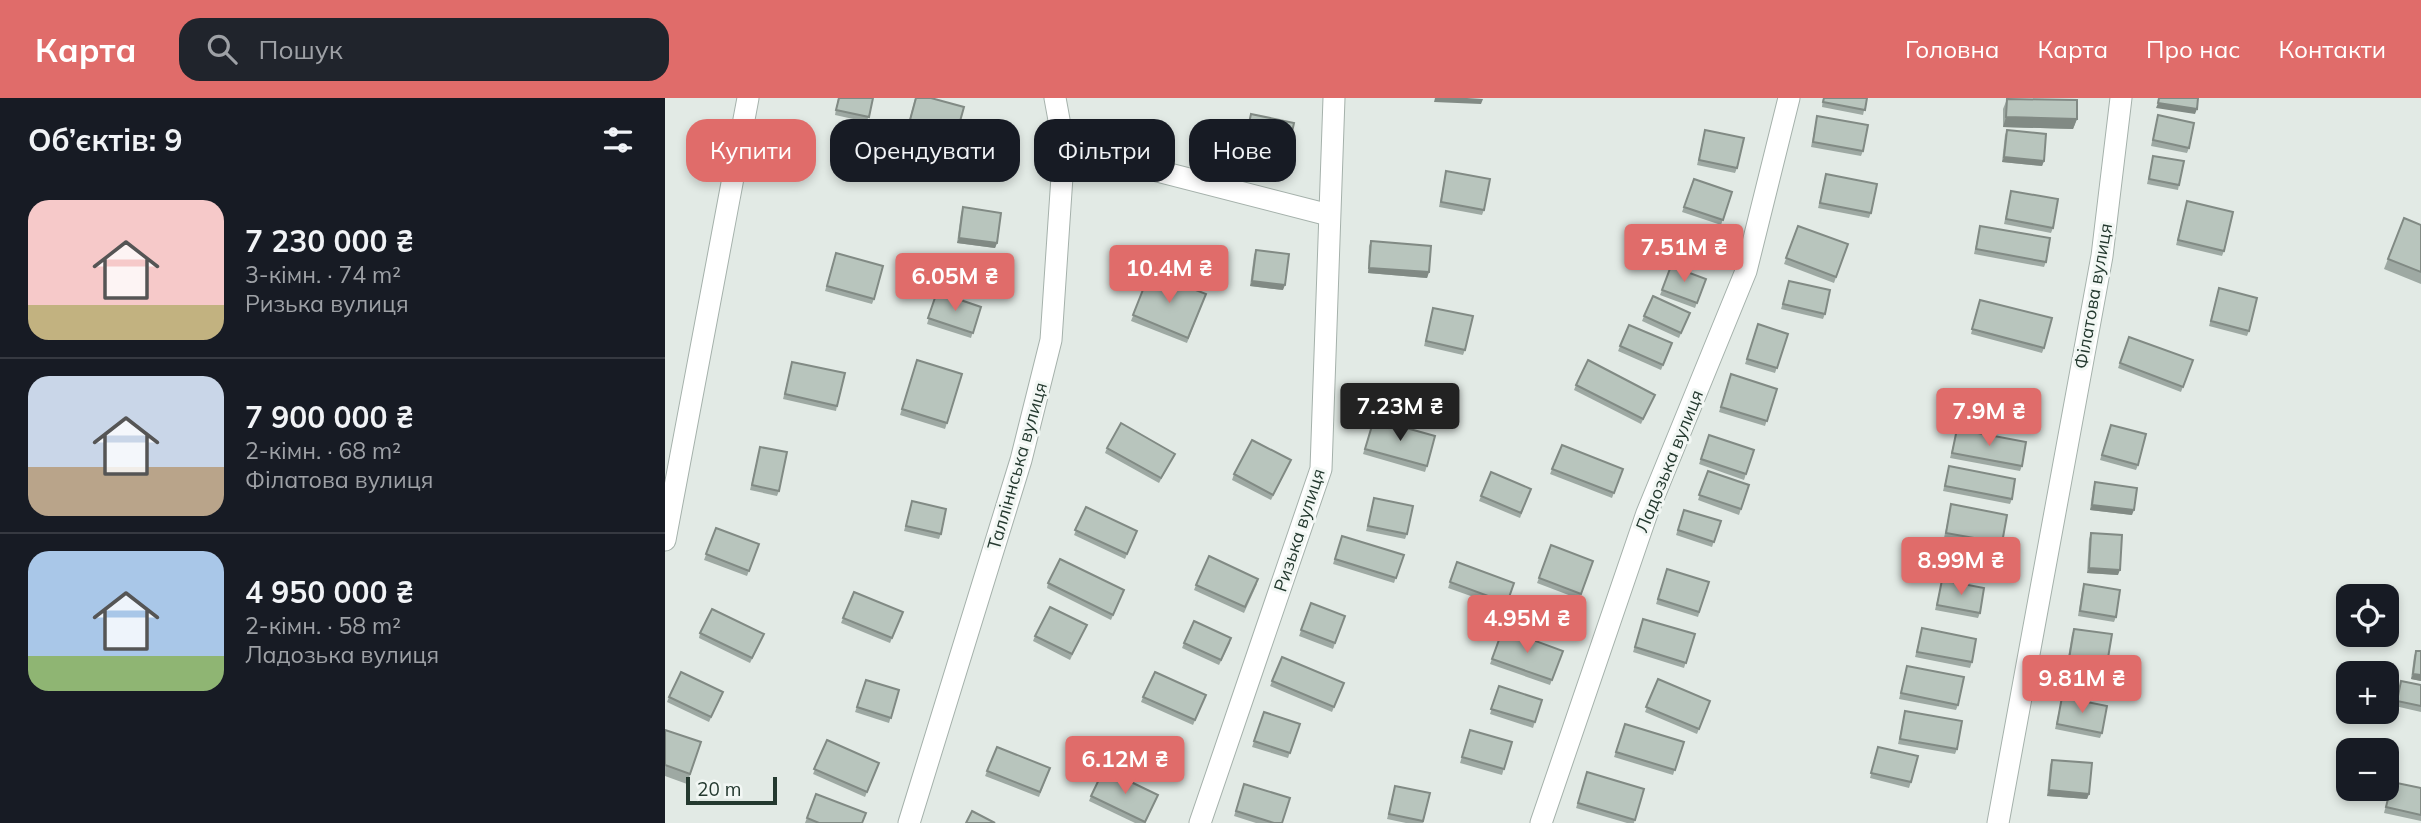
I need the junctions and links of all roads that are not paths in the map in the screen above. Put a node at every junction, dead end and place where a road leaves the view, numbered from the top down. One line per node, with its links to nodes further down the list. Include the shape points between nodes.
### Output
1 (748, 98): 10 (street)
2 (1055, 98): 6 (street, Талліннська вулиця)
3 (1334, 98): 9 (street, Ризька вулиця)
4 (1789, 98): 13 (street, Ладозька вулиця, via 1746,271 1647,513)
5 (2122, 98): 14 (street, Філатова вулиця, via 2102,256)
6 (1059, 119)
7 (1175, 176): 9 (street)
8 (1062, 182): 11 (street, Талліннська вулиця, via 1051,340 1021,460)
9 (1329, 215): 12 (street, Ризька вулиця, via 1321,469)
10 (665, 540)
11 (909, 823)
12 (1200, 823)
13 (1541, 823)
14 (1998, 823)

